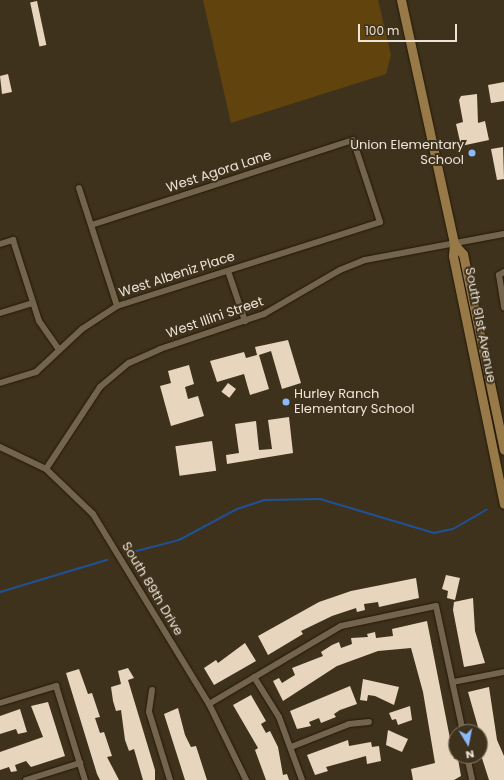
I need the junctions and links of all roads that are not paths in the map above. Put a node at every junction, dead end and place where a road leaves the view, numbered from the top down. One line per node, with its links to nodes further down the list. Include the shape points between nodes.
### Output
1 (401, 0): 7 (main road, South 91st Avenue)
2 (353, 140): 4 (street, West Agora Lane); 8 (street, West Albeniz Place, via 380,222)
3 (79, 188): 4 (street)
4 (91, 225): 11 (street)
5 (504, 234): 7 (street, West Illini Street)
6 (0, 244): 10 (street, via 13,240)
7 (454, 244): 14 (street, West Illini Street, via 365,260 340,270 283,305); 18 (main road, South 91st Avenue, via 463,254); 20 (main road, South 91st Avenue, via 453,256)
8 (228, 270): 11 (street, West Albeniz Place); 14 (street)
9 (501, 274): 12 (street)
10 (33, 303): 13 (street); 15 (street, via 47,337)
11 (117, 306): 15 (street, West Albeniz Place, via 82,329)
12 (504, 308)
13 (0, 313)
14 (245, 321): 19 (street, West Illini Street, via 160,349 117,372 86,406)
15 (59, 350): 16 (street, West Albeniz Place, via 36,372)
16 (0, 383)
17 (0, 448): 19 (street, South 89th Drive)
18 (504, 450)
19 (46, 469): 26 (street, South 89th Drive, via 93,514)
20 (504, 504)
21 (504, 672): 23 (street)
22 (254, 677): 23 (street, via 341,626 436,606); 26 (street); 29 (street)
23 (453, 682): 28 (street)
24 (152, 690): 34 (street, via 149,712)
25 (0, 703): 30 (street, via 56,686)
26 (209, 704): 35 (street, South 89th Drive)
27 (369, 722): 29 (street, via 349,724)
28 (461, 724)
29 (291, 747): 36 (street)
30 (80, 763): 32 (street); 33 (street)
31 (469, 764): 37 (street)
32 (26, 780)
33 (85, 780)
34 (170, 780)
35 (246, 780)
36 (302, 780)
37 (472, 780)

